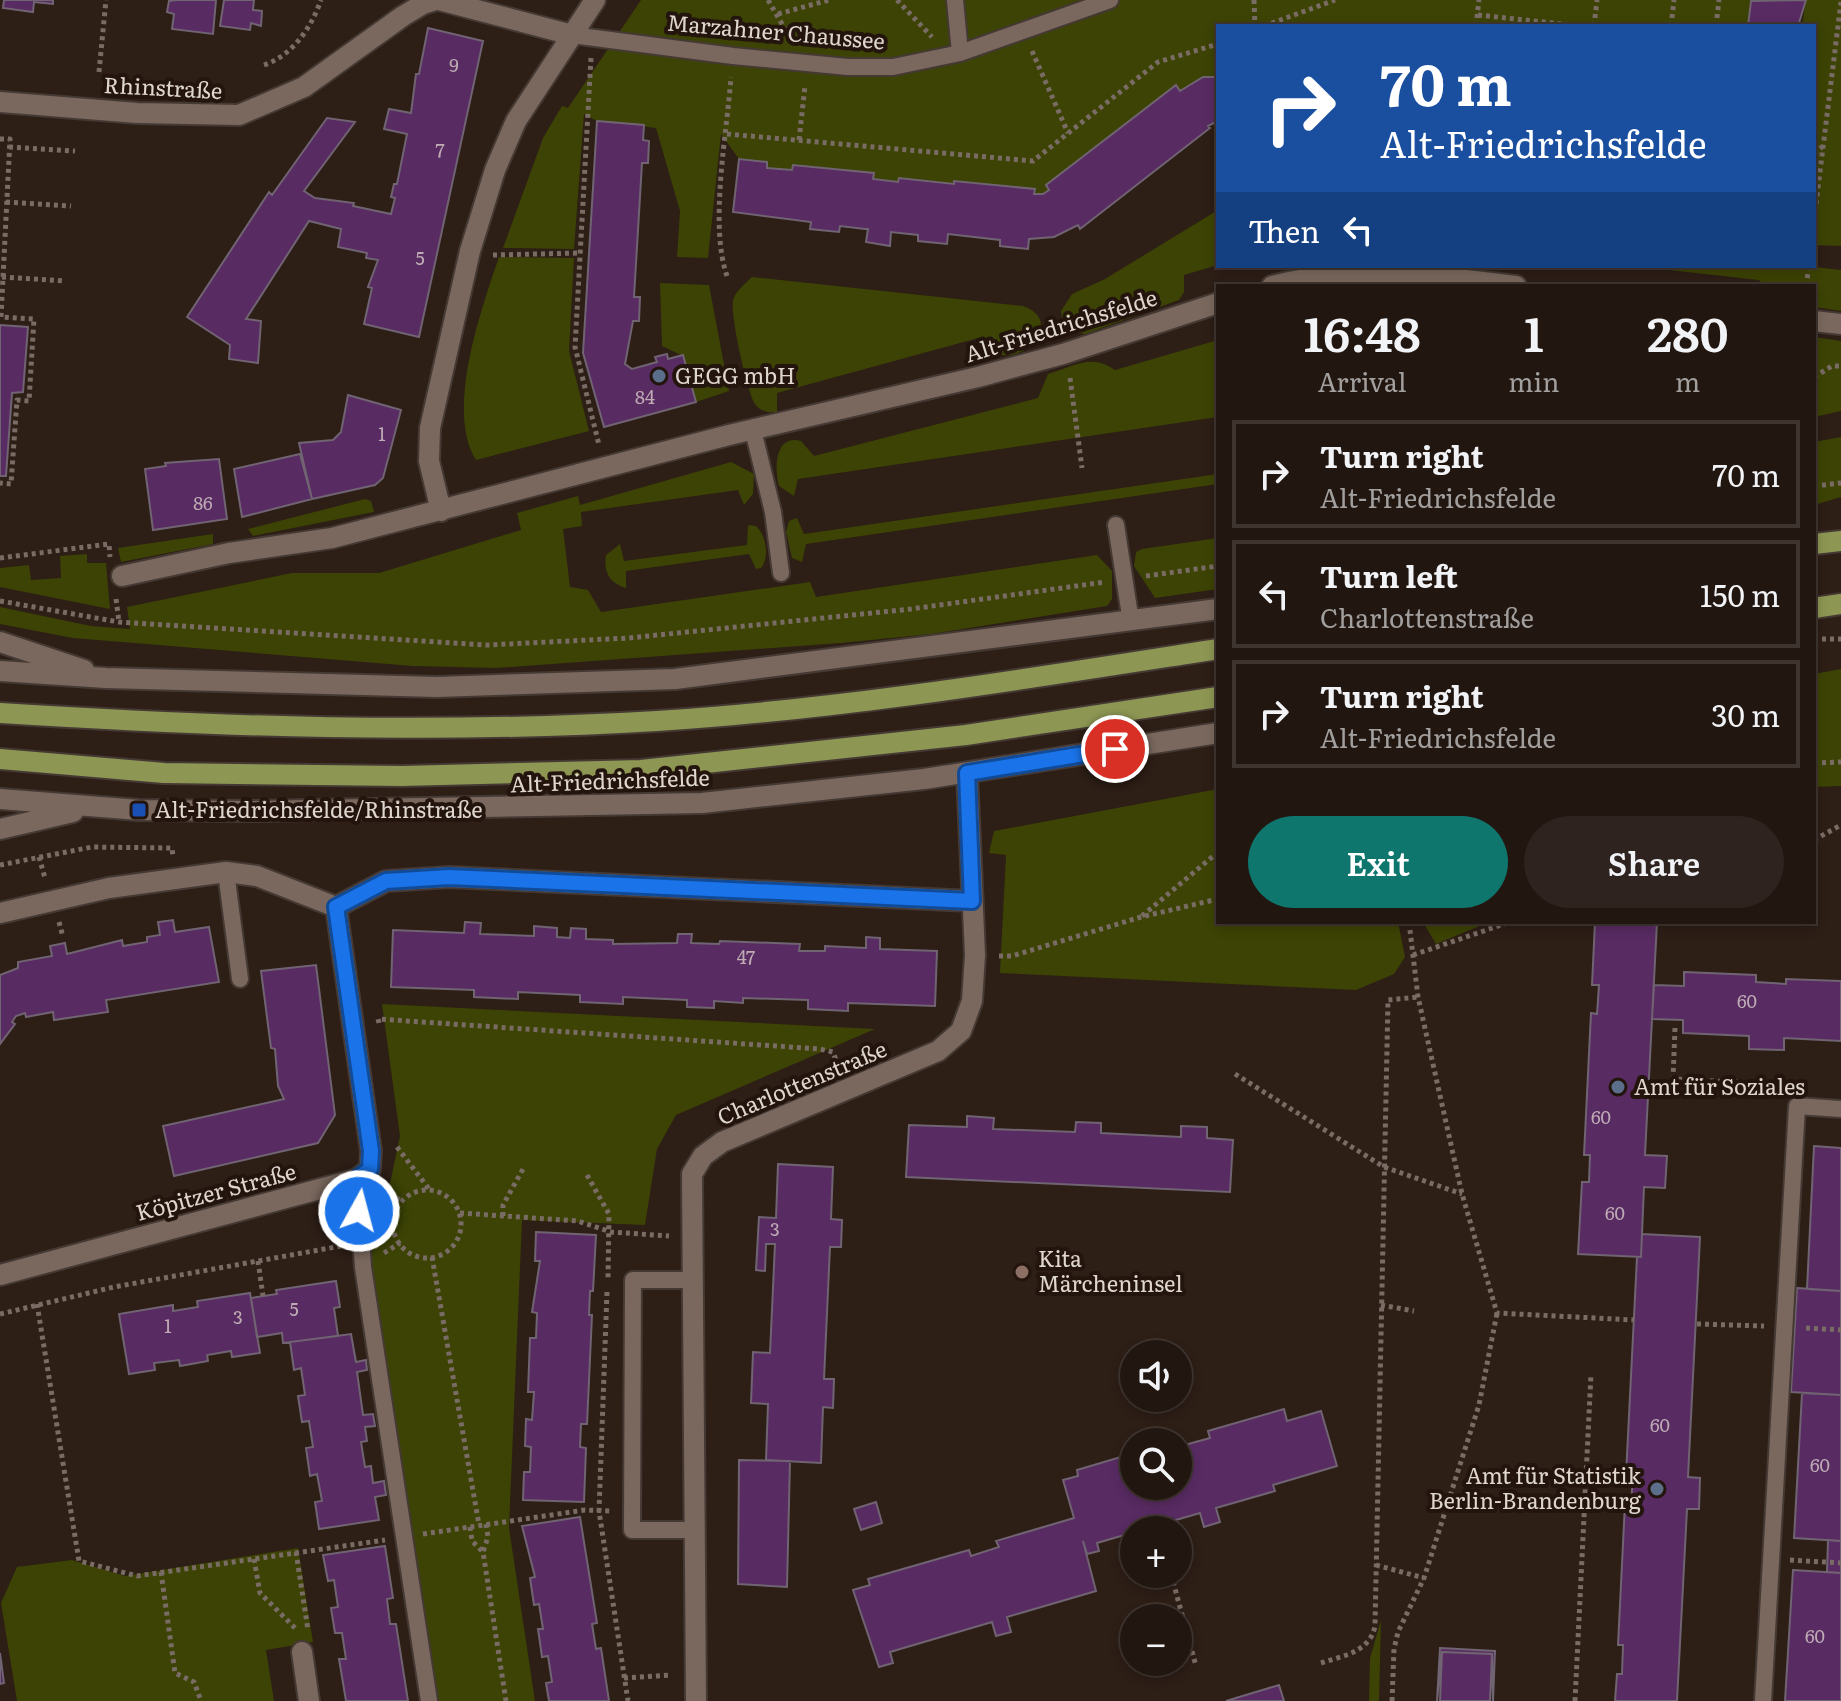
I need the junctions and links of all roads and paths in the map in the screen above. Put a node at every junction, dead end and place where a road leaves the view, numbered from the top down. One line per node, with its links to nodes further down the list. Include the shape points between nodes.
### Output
1 (106, 0): 34 (path)
2 (321, 0): 33 (path, via 315,18 294,45)
3 (438, 0): 28 (street, Rhinstraße); 36 (street, Rhinstraße, via 403,16 304,87 239,115 165,115)
4 (595, 0): 28 (street)
5 (768, 0): 18 (path)
6 (829, 0): 17 (path)
7 (897, 0): 30 (path)
8 (955, 0): 30 (lane)
9 (1110, 0): 27 (lane, Marzahner Chaussee)
10 (1254, 0): 20 (path)
11 (1335, 0): 21 (path)
12 (1479, 0): 19 (path)
13 (1597, 0): 24 (path)
14 (1674, 0): 25 (path)
15 (1719, 0): 26 (path)
16 (1841, 2): 41 (path)
17 (799, 4): 18 (path)
18 (778, 14): 32 (path)
19 (1478, 15): 22 (path); 23 (path)
20 (1255, 24)
21 (1269, 24)
22 (1476, 24)
23 (1562, 24)
24 (1594, 24)
25 (1671, 24)
26 (1716, 24)
27 (1023, 32): 30 (lane, Marzahner Chaussee); 37 (path)
28 (582, 36): 31 (lane, Marzahner Chaussee); 48 (street, via 516,121); 49 (path)
29 (1216, 45): 37 (path, via 1158,62)
30 (955, 55): 32 (lane, Marzahner Chaussee, via 893,67)
31 (733, 56): 32 (lane, Marzahner Chaussee); 38 (path)
32 (802, 62)
33 (264, 65)
34 (99, 72)
35 (804, 98): 40 (path)
36 (0, 102)
37 (1068, 133): 40 (path, via 1033,161)
38 (727, 134): 40 (path); 50 (path, via 719,253)
39 (0, 139): 42 (path, via 10,139)
40 (799, 140)
41 (1823, 146): 44 (path); 46 (path)
42 (9, 147): 43 (path); 45 (path)
43 (75, 151)
44 (1816, 152)
45 (6, 202): 47 (path); 51 (path)
46 (1816, 204)
47 (71, 206)
48 (470, 251): 49 (path, via 497,256); 67 (street, via 430,428 429,461)
49 (580, 253): 62 (path, via 575,347)
50 (727, 276)
51 (2, 277): 52 (path); 64 (path, via 1,317 34,319 29,401 17,400 11,484)
52 (65, 281)
53 (1283, 284): 54 (street, via 1412,274)
54 (1499, 284)
55 (1216, 304): 61 (street, Alt-Friedrichsfelde, via 1063,354)
56 (1816, 321): 57 (street)
57 (1841, 324)
58 (1841, 366): 59 (path)
59 (1816, 376)
60 (1073, 386): 63 (path)
61 (753, 430): 62 (street, Alt-Friedrichsfelde); 73 (lane)
62 (605, 466): 67 (street, Alt-Friedrichsfelde)
63 (1082, 468)
64 (0, 483)
65 (1841, 483): 66 (path)
66 (1816, 486)
67 (441, 511): 74 (street, Alt-Friedrichsfelde, via 332,538 229,553)
68 (1116, 525): 75 (lane)
69 (1841, 541): 70 (main road)
70 (1816, 544)
71 (0, 558): 74 (path, via 109,544)
72 (1216, 566): 75 (path)
73 (781, 573)
74 (116, 578): 80 (path)
75 (1124, 580): 80 (path, via 911,609 629,638 487,645); 81 (lane)
76 (0, 601): 80 (path)
77 (1841, 604): 78 (main road)
78 (1816, 608)
79 (1216, 609): 81 (street)
80 (119, 622)
81 (1131, 622): 87 (street, via 675,679 437,687)
82 (1816, 639): 83 (path)
83 (1841, 639)
84 (0, 642): 87 (street)
85 (1216, 649): 89 (main road, via 828,706 658,721 400,729)
86 (0, 671): 87 (street)
87 (106, 678)
88 (1216, 697): 91 (main road, Alt-Friedrichsfelde, via 966,735 641,770 402,776 164,773)
89 (0, 713)
90 (1216, 733): 94 (street, Alt-Friedrichsfelde)
91 (0, 759)
92 (1841, 762): 93 (path)
93 (1816, 763)
94 (967, 773): 96 (street, Alt-Friedrichsfelde, via 702,803 254,811); 105 (street, Charlottenstraße)
95 (0, 799): 96 (street, Alt-Friedrichsfelde)
96 (97, 808): 98 (street)
97 (1841, 825): 99 (path)
98 (0, 829)
99 (1816, 839)
100 (91, 840): 102 (path, via 92,847)
101 (1216, 854): 108 (path)
102 (0, 865)
103 (226, 872): 106 (street, via 257,876); 107 (street, via 109,888); 113 (lane)
104 (1216, 899): 108 (path)
105 (972, 901): 106 (street, via 449,877 386,881); 111 (street, Charlottenstraße)
106 (336, 907): 125 (street, via 371,1151)
107 (0, 913)
108 (1141, 917): 111 (path, via 1012,956)
109 (1504, 924): 112 (path)
110 (1410, 925): 112 (path)
111 (975, 955): 132 (street, Charlottenstraße, via 972,1001 961,1031 948,1045 722,1142 703,1156 692,1174)
112 (1413, 955): 114 (path)
113 (240, 979)
114 (1418, 997): 122 (path, via 1388,1000); 127 (path)
115 (378, 1019): 117 (path)
116 (1675, 1028): 119 (path, via 1673,1079)
117 (820, 1049)
118 (1235, 1074): 122 (path)
119 (1757, 1083)
120 (1841, 1109): 146 (lane, via 1797,1106)
121 (392, 1141): 126 (path)
122 (1384, 1167): 127 (path); 140 (path)
123 (523, 1169): 130 (path, via 503,1205)
124 (587, 1175): 131 (path, via 609,1214)
125 (364, 1182): 128 (path); 133 (lane); 136 (street, Köpitzer Straße)
126 (429, 1189): 128 (path); 129 (path, via 448,1197)
127 (1462, 1194): 142 (path)
128 (402, 1201): 134 (path, via 394,1214 400,1243 414,1255)
129 (460, 1213): 130 (path); 134 (path, via 456,1242)
130 (503, 1216): 131 (path, via 578,1221)
131 (611, 1232): 132 (path); 149 (path)
132 (693, 1237): 137 (street, Charlottenstraße)
133 (361, 1242): 135 (path); 153 (lane)
134 (432, 1257): 150 (path)
135 (258, 1261): 138 (path); 139 (path)
136 (0, 1275)
137 (693, 1280): 152 (street, Charlottenstraße); 152 (lane, via 633,1280 632,1530)
138 (263, 1296)
139 (37, 1304): 143 (path); 160 (path, via 79,1561 137,1576)
140 (1381, 1305): 141 (path); 159 (path)
141 (1414, 1311)
142 (1497, 1313): 144 (path); 161 (path, via 1479,1405)
143 (0, 1314)
144 (1634, 1320)
145 (1697, 1324): 146 (path)
146 (1783, 1327): 147 (path); 157 (lane)
147 (1841, 1330)
148 (1591, 1374): 175 (path)
149 (599, 1511): 150 (path); 167 (path)
150 (483, 1525): 151 (path); 155 (path, via 488,1537)
151 (470, 1527): 153 (path); 155 (path, via 472,1541)
152 (695, 1530): 166 (street, Charlottenstraße)
153 (404, 1537): 154 (path); 170 (lane)
154 (296, 1552): 156 (path); 163 (path)
155 (483, 1552): 171 (path)
156 (254, 1559): 160 (path); 163 (path, via 260,1593)
157 (1770, 1560): 158 (path); 176 (lane)
158 (1841, 1563)
159 (1376, 1565): 161 (path); 164 (path, via 1374,1634 1361,1650)
160 (161, 1572): 168 (path, via 175,1673 194,1682)
161 (1424, 1578): 174 (path, via 1396,1641)
162 (1175, 1588): 165 (path)
163 (306, 1643): 169 (street)
164 (1321, 1663)
165 (1196, 1666)
166 (696, 1673): 167 (path); 173 (street, Charlottenstraße)
167 (624, 1678): 172 (path)
168 (201, 1701)
169 (309, 1701)
170 (429, 1701)
171 (506, 1701)
172 (628, 1701)
173 (696, 1701)
174 (1392, 1701)
175 (1575, 1701)
176 (1763, 1701)

